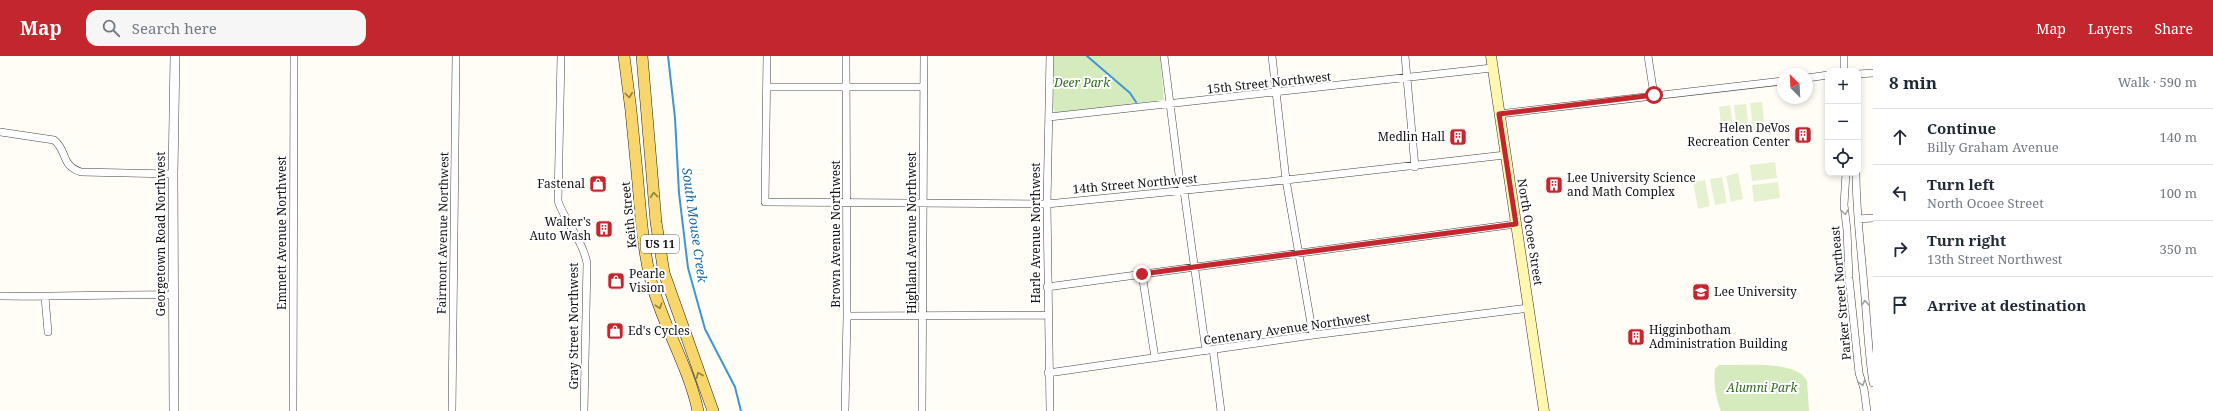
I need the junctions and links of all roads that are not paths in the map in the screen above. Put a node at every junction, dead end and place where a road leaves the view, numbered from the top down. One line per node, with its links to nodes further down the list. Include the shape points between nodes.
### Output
1 (174, 56): 36 (street, Georgetown Road Northwest)
2 (294, 56): 68 (street, Emmett Avenue Northwest)
3 (456, 56): 69 (street, Fairmont Avenue Northwest)
4 (561, 56): 70 (street, Gray Street Northwest, via 558,201 562,213 584,247 588,263)
5 (624, 56): 47 (main road, Keith Street / US 11, one-way to 47)
6 (642, 56): 46 (main road, US 11, one-way to 6)
7 (767, 56): 26 (street)
8 (846, 56): 27 (street, Brown Avenue Northwest)
9 (924, 56): 25 (street, Highland Avenue Northwest)
10 (1050, 56): 32 (street, Harle Avenue Northwest)
11 (1164, 56): 30 (street)
12 (1272, 56): 28 (street)
13 (1405, 56): 23 (street)
14 (1491, 56): 17 (main road, North Ocoee Street)
15 (1648, 56): 29 (street)
16 (1844, 56): 18 (street)
17 (1492, 68): 23 (street, 15th Street Northwest); 31 (main road, North Ocoee Street)
18 (1844, 68)
19 (1873, 73): 20 (street)
20 (1861, 74)
21 (1825, 75): 22 (street)
22 (1813, 77)
23 (1407, 78): 28 (street, 15th Street Northwest); 35 (street)
24 (1777, 82): 29 (street)
25 (923, 87): 27 (street); 42 (street, Highland Avenue Northwest)
26 (767, 88): 27 (street); 41 (street, 14th Street Northwest, via 765,202)
27 (845, 88): 41 (street, Brown Avenue Northwest)
28 (1276, 93): 30 (street, 15th Street Northwest); 39 (street)
29 (1654, 95): 31 (street)
30 (1171, 105): 32 (street, 15th Street Northwest); 40 (street, via 1180,183)
31 (1499, 114): 34 (main road, North Ocoee Street)
32 (1049, 117): 43 (street, Harle Avenue Northwest)
33 (0, 132): 36 (street, via 54,140 60,145 66,162 72,169 81,172)
34 (1505, 155): 35 (street, 14th Street Northwest); 48 (main road, North Ocoee Street)
35 (1415, 166): 39 (street, 14th Street Northwest)
36 (173, 174): 53 (street, Georgetown Road Northwest)
37 (1846, 176): 78 (street, Parker Street Northeast, one-way to 78, via 1844,205 1849,278 1859,373)
38 (1856, 176): 45 (street, Parker Street Northeast)
39 (1286, 180): 40 (street, 14th Street Northwest); 49 (street)
40 (1184, 191): 43 (street, 14th Street Northwest); 50 (street)
41 (847, 204): 42 (street, 14th Street Northwest); 58 (street, Brown Avenue Northwest)
42 (923, 204): 43 (street, 14th Street Northwest); 59 (street, Highland Avenue Northwest)
43 (1047, 204): 52 (street, Harle Avenue Northwest)
44 (1873, 218): 45 (street)
45 (1858, 219): 62 (street, Parker Street Northeast, one-way to 45)
46 (656, 222): 47 (street); 72 (main road, US 11, one-way to 46, via 664,273)
47 (642, 223): 71 (main road, Keith Street / US 11, one-way to 71, via 650,276 662,316 681,360)
48 (1516, 224): 49 (street); 56 (main road, North Ocoee Street)
49 (1298, 252): 50 (street); 61 (street)
50 (1194, 268): 51 (street); 63 (street)
51 (1142, 274): 52 (street); 64 (street)
52 (1047, 287): 57 (street, Harle Avenue Northwest)
53 (174, 295): 55 (street, via 97,294); 67 (street, Georgetown Road Northwest)
54 (0, 296): 55 (street)
55 (45, 297): 60 (street)
56 (1528, 308): 61 (street, Centenary Avenue Northwest); 77 (main road, North Ocoee Street)
57 (1047, 315): 59 (street); 65 (street, Harle Avenue Northwest)
58 (847, 316): 59 (street); 73 (street, Brown Avenue Northwest)
59 (922, 316): 74 (street, Highland Avenue Northwest)
60 (48, 332)
61 (1313, 335): 63 (street, Centenary Avenue Northwest)
62 (1870, 345): 66 (street, Parker Street Northeast)
63 (1210, 350): 64 (street, Centenary Avenue Northwest); 76 (street)
64 (1155, 358): 65 (street, Centenary Avenue Northwest)
65 (1048, 373): 75 (street, Harle Avenue Northwest)
66 (1873, 383)
67 (174, 411)
68 (293, 411)
69 (452, 411)
70 (584, 411)
71 (698, 411)
72 (713, 411)
73 (844, 411)
74 (922, 411)
75 (1050, 411)
76 (1221, 411)
77 (1544, 411)
78 (1867, 411)

